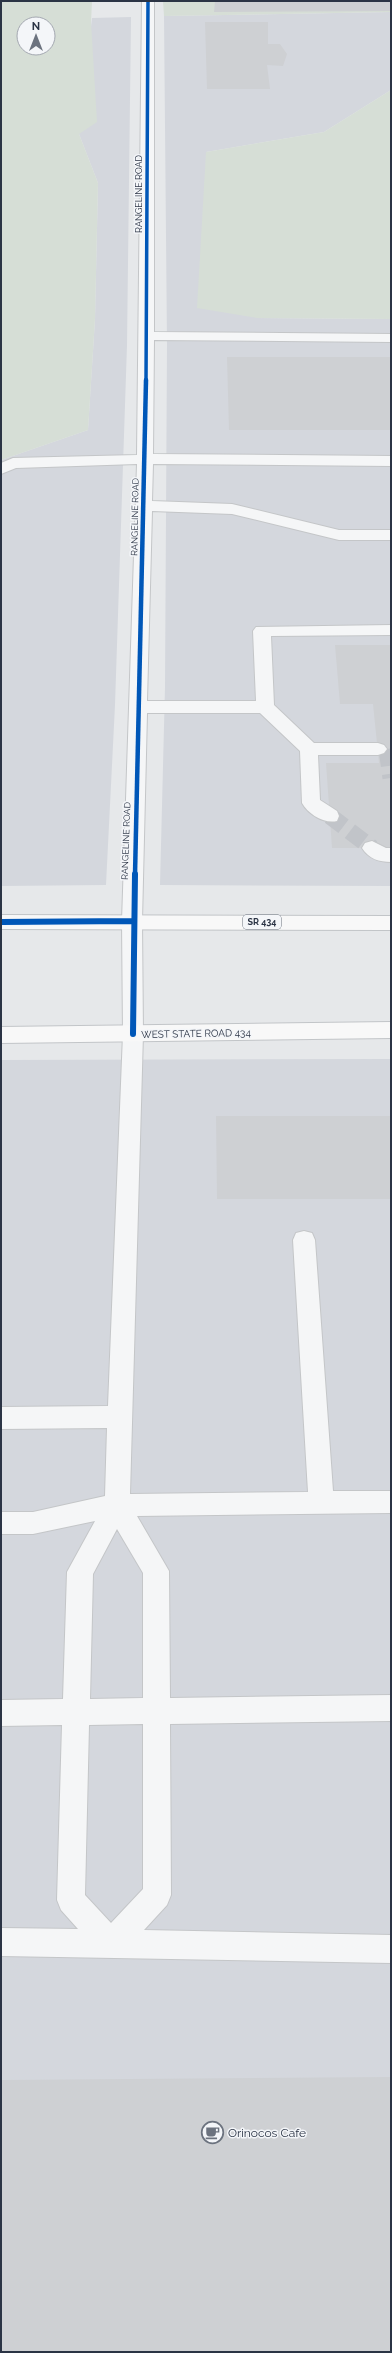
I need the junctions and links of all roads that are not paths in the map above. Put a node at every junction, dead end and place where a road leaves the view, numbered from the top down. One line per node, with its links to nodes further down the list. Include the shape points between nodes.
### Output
1 (148, 1): 2 (street, RANGELINE ROAD)
2 (147, 336): 3 (street); 4 (street, RANGELINE ROAD)
3 (391, 338)
4 (145, 459): 5 (street); 6 (street, via 13,463); 7 (street, RANGELINE ROAD)
5 (391, 461)
6 (1, 469)
7 (144, 506): 8 (street, via 232,509 339,535); 10 (street, RANGELINE ROAD)
8 (391, 535)
9 (391, 630): 11 (street, via 262,630)
10 (140, 707): 11 (street); 17 (street, RANGELINE ROAD)
11 (265, 707): 12 (street)
12 (309, 750): 13 (street); 14 (street, via 310,803)
13 (378, 750)
14 (330, 816)
15 (372, 848): 16 (street, via 382,855)
16 (391, 855)
17 (132, 921): 18 (main road, SR 434); 19 (main road, SR 434); 21 (street, RANGELINE ROAD)
18 (1, 922)
19 (391, 923)
20 (391, 1030): 21 (main road, WEST STATE ROAD 434)
21 (133, 1034): 22 (main road, WEST STATE ROAD 434); 24 (street, RANGELINE ROAD)
22 (1, 1035)
23 (304, 1240): 27 (street)
24 (119, 1417): 25 (street); 28 (street, RANGELINE ROAD)
25 (1, 1418)
26 (391, 1502): 27 (street)
27 (321, 1503): 28 (street)
28 (117, 1505): 29 (street, via 33,1523); 31 (street, via 156,1570); 33 (street, via 80,1572)
29 (1, 1523)
30 (391, 1708): 31 (street)
31 (156, 1711): 33 (street); 35 (street, via 157,1894)
32 (1, 1713): 33 (street)
33 (76, 1714): 35 (street, via 71,1900)
34 (1, 1942): 35 (street)
35 (111, 1944): 36 (street)
36 (391, 1949)

